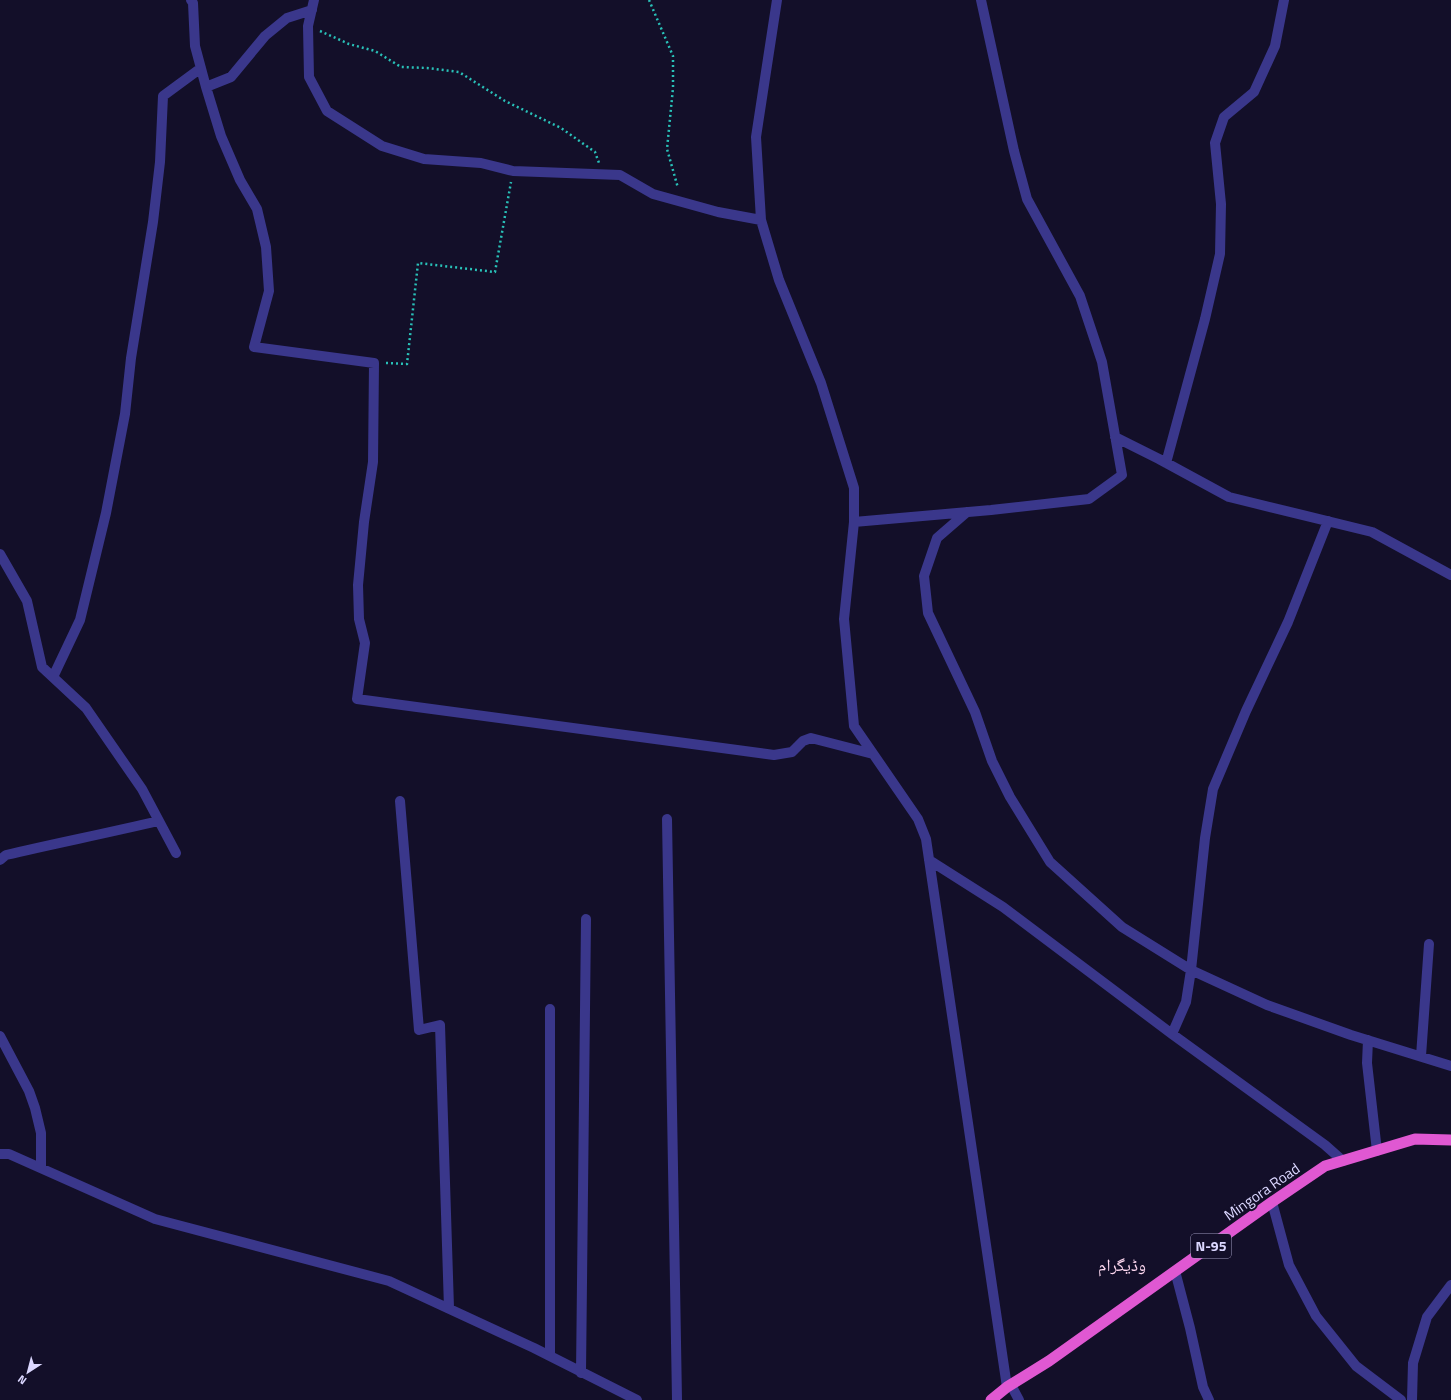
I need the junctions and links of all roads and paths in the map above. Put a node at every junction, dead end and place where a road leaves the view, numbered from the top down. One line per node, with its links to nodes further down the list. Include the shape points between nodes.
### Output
1 (191, 0): 8 (street, via 195,46)
2 (649, 0): 12 (path, via 673,56 673,88 667,149)
3 (777, 0): 13 (street, via 756,137)
4 (982, 0): 15 (street, via 1014,151 1027,199 1080,296 1102,362)
5 (1284, 0): 16 (street, via 1275,46 1254,92 1224,117 1215,143 1221,204 1220,254)
6 (313, 5): 7 (street); 9 (street, via 287,18 266,36 231,77)
7 (308, 26): 10 (street, via 309,77 327,111 382,146 424,159 481,163); 11 (path, via 349,44 375,51 401,67 459,72 505,102 561,128 594,152)
8 (201, 68): 9 (street); 22 (street, via 163,96 160,162 125,414 106,513 80,620)
9 (206, 87): 14 (street, via 221,136 240,180 257,209 266,247 269,291 254,347)
10 (513, 171): 11 (street); 14 (path, via 495,272 418,263 407,364)
11 (604, 174): 12 (street, via 620,175 653,194)
12 (683, 202): 13 (street)
13 (761, 220): 19 (street, via 779,280 821,383 854,488)
14 (374, 363): 23 (street, via 373,462 358,585 359,619 365,643 357,699 774,755 792,752 803,740 811,738)
15 (1115, 437): 16 (street); 17 (street, via 1122,475 1089,499)
16 (1166, 463): 18 (street, via 1229,496)
17 (966, 512): 19 (street); 32 (street, via 937,538 924,576 928,613 975,712 992,761 1010,797 1050,862 1122,927)
18 (1328, 521): 21 (street, via 1372,532); 32 (street, via 1288,622 1213,788)
19 (854, 522): 23 (street, via 844,619 854,726)
20 (0, 554): 22 (street, via 26,600 42,667)
21 (1451, 575)
22 (53, 677): 26 (street, via 86,708 142,789)
23 (873, 754): 29 (street, via 918,819 926,839)
24 (400, 801): 47 (street, via 419,1030 440,1025)
25 (667, 819): 52 (street)
26 (158, 821): 27 (street); 28 (street, via 6,855)
27 (176, 853)
28 (0, 860)
29 (929, 860): 34 (street, via 1003,907); 50 (street)
30 (586, 919): 49 (street)
31 (1429, 944): 37 (street)
32 (1191, 970): 34 (street, via 1186,1002); 36 (street, via 1267,1005)
33 (550, 1009): 48 (street)
34 (1172, 1034): 42 (street)
35 (0, 1036): 43 (street, via 29,1091 35,1108 41,1134)
36 (1368, 1040): 37 (street); 40 (street, via 1367,1062)
37 (1421, 1056): 38 (street)
38 (1451, 1066)
39 (1451, 1140): 40 (highway, Mingora Road / N-95, via 1415,1139)
40 (1377, 1151): 42 (highway, Mingora Road / N-95)
41 (0, 1154): 43 (street, via 9,1154)
42 (1344, 1161): 44 (highway, Mingora Road / N-95, via 1325,1166)
43 (42, 1168): 47 (street, via 155,1219 389,1281)
44 (1272, 1202): 45 (highway, Mingora Road / N-95); 56 (street, via 1290,1265 1316,1316 1356,1366)
45 (1175, 1271): 50 (highway, Mingora Road / N-95, via 1049,1361); 55 (street, via 1203,1387)
46 (1451, 1285): 57 (street, via 1428,1317 1413,1363)
47 (449, 1308): 48 (street)
48 (550, 1356): 49 (street)
49 (581, 1373): 51 (street)
50 (1009, 1386): 53 (highway, Mingora Road / N-95); 54 (street)
51 (637, 1400)
52 (677, 1400)
53 (991, 1400)
54 (1019, 1400)
55 (1209, 1400)
56 (1401, 1400)
57 (1412, 1400)

